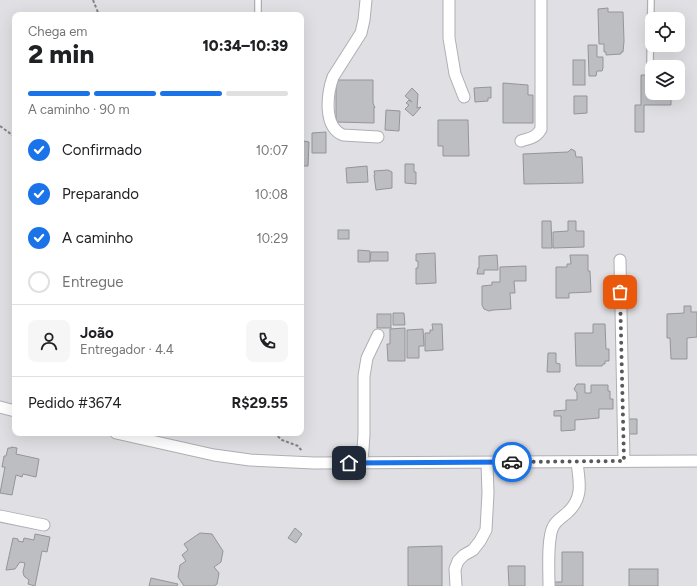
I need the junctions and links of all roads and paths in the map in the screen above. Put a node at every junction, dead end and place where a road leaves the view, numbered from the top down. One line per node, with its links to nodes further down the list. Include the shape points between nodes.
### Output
1 (93, 0): 7 (path)
2 (258, 0): 8 (lane)
3 (366, 0): 13 (street, via 361,33 330,84 328,112 333,127 339,134)
4 (449, 0): 10 (street, via 449,38 454,68)
5 (541, 0): 14 (street, via 541,129 535,137)
6 (651, 0): 9 (lane)
7 (98, 12)
8 (258, 12)
9 (650, 60)
10 (464, 97)
11 (0, 126): 12 (path)
12 (12, 135)
13 (378, 137)
14 (521, 140)
15 (620, 260): 21 (street)
16 (378, 335): 25 (street, via 367,358 364,376)
17 (1, 411): 18 (street)
18 (12, 411)
19 (129, 436): 24 (street, via 214,455 250,460)
20 (277, 436): 24 (path, via 298,446)
21 (624, 461): 22 (street); 23 (street)
22 (697, 461)
23 (578, 462): 26 (street); 30 (street, via 578,499 557,521 550,536)
24 (314, 463): 25 (street)
25 (362, 463): 26 (street)
26 (487, 463): 29 (street, via 486,530 473,550 458,561 455,568)
27 (0, 516): 28 (street)
28 (44, 525)
29 (456, 586)
30 (549, 586)

